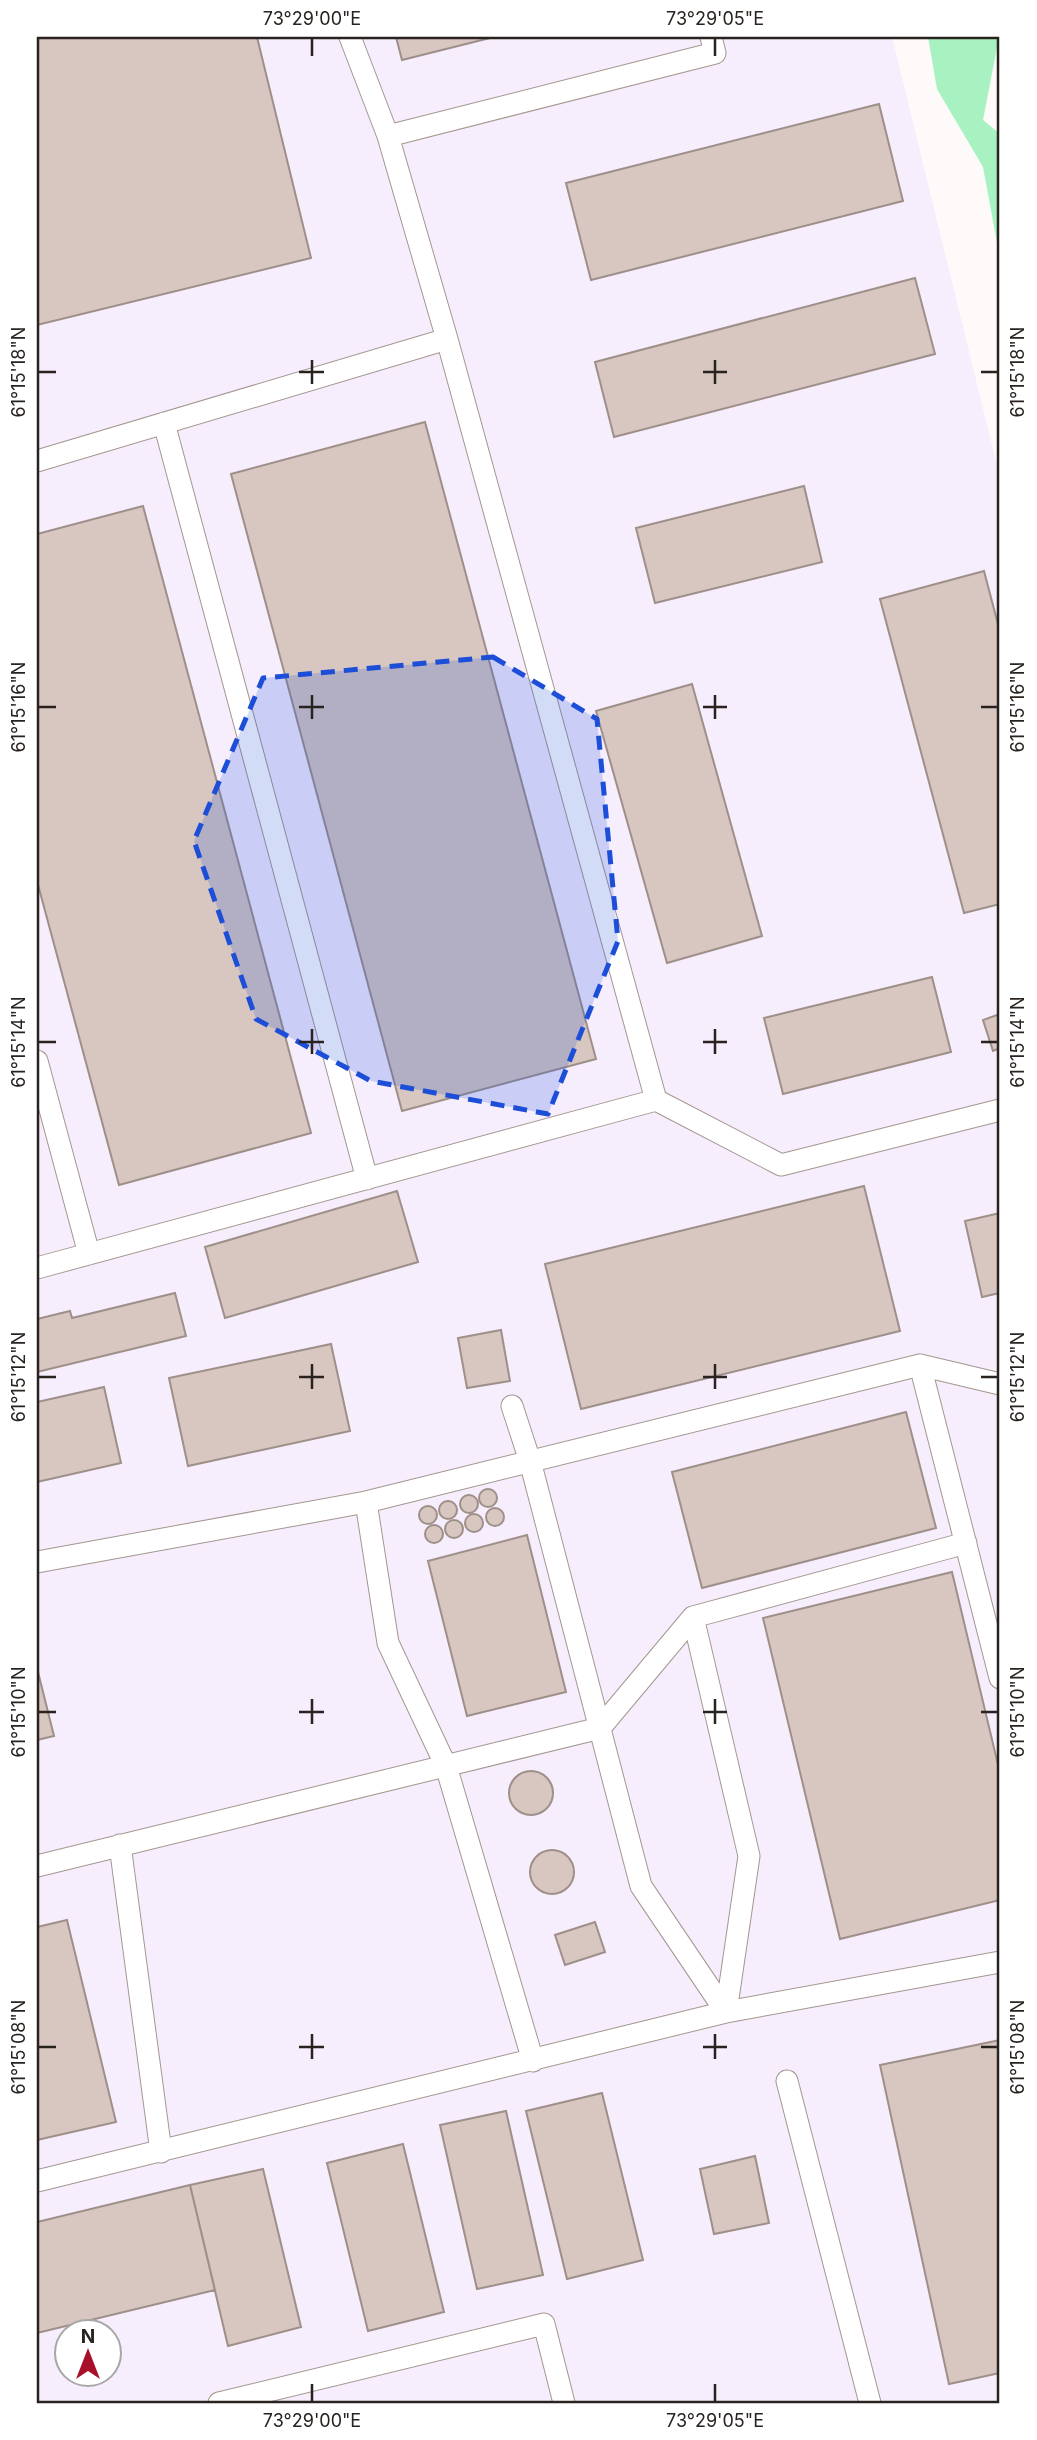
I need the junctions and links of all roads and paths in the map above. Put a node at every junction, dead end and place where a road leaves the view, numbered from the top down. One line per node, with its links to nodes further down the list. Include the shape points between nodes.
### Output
1 (350, 37): 3 (lane)
2 (711, 37): 3 (lane, via 715,53)
3 (388, 136): 4 (lane)
4 (447, 339): 5 (lane); 8 (lane)
5 (164, 423): 6 (lane); 10 (lane)
6 (37, 461)
7 (37, 1061): 11 (lane)
8 (656, 1100): 9 (lane, via 781,1165); 10 (lane)
9 (1000, 1110)
10 (367, 1179): 11 (lane)
11 (89, 1254): 12 (lane)
12 (37, 1268)
13 (920, 1365): 14 (lane); 16 (lane); 18 (lane)
14 (1000, 1384)
15 (512, 1406): 16 (lane)
16 (530, 1461): 17 (lane); 22 (lane)
17 (366, 1502): 19 (lane); 23 (lane, via 388,1643)
18 (966, 1543): 20 (lane); 21 (lane)
19 (37, 1562)
20 (693, 1618): 22 (lane); 27 (lane, via 749,1856)
21 (1000, 1678)
22 (600, 1728): 23 (lane); 27 (lane, via 641,1886)
23 (446, 1766): 24 (lane); 28 (lane)
24 (120, 1845): 25 (lane); 30 (lane)
25 (37, 1866)
26 (1000, 1962): 27 (lane)
27 (726, 2012): 28 (lane)
28 (533, 2061): 30 (lane)
29 (787, 2081): 34 (lane)
30 (161, 2152): 31 (lane)
31 (37, 2181)
32 (219, 2403): 33 (lane, via 544,2324)
33 (564, 2403)
34 (870, 2403)

